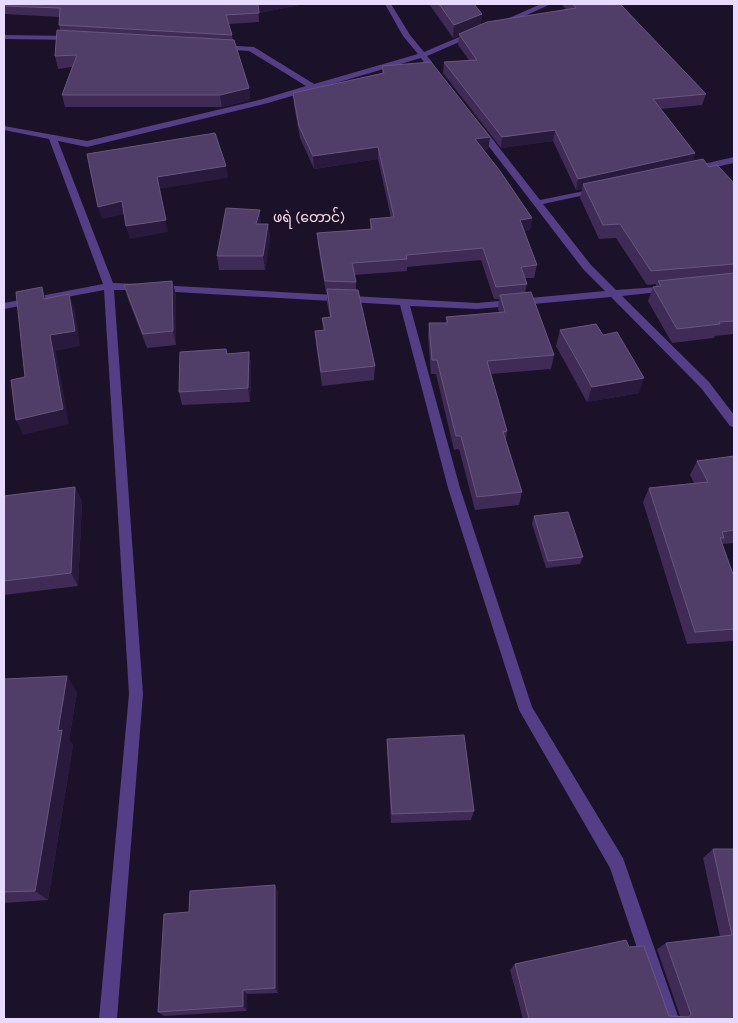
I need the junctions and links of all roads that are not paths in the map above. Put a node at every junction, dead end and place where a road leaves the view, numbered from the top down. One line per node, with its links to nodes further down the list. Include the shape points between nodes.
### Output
1 (388, 4): 6 (street)
2 (547, 4): 6 (street)
3 (4, 37): 4 (street)
4 (78, 38)
5 (214, 46): 8 (street, via 251,49)
6 (423, 56): 7 (street); 8 (street)
7 (435, 71)
8 (313, 87): 11 (street, via 88,144)
9 (471, 118): 15 (street)
10 (4, 128): 11 (street)
11 (53, 138): 16 (street)
12 (734, 160): 13 (street)
13 (687, 170)
14 (603, 189): 15 (street)
15 (537, 204): 18 (street)
16 (109, 286): 19 (street); 20 (street); 22 (street, via 136,694)
17 (678, 287): 18 (street)
18 (612, 293): 19 (street, via 477,306); 21 (street, via 705,385)
19 (404, 302): 23 (street, via 454,488 526,710 617,864)
20 (4, 306)
21 (734, 423)
22 (108, 1019)
23 (670, 1019)

